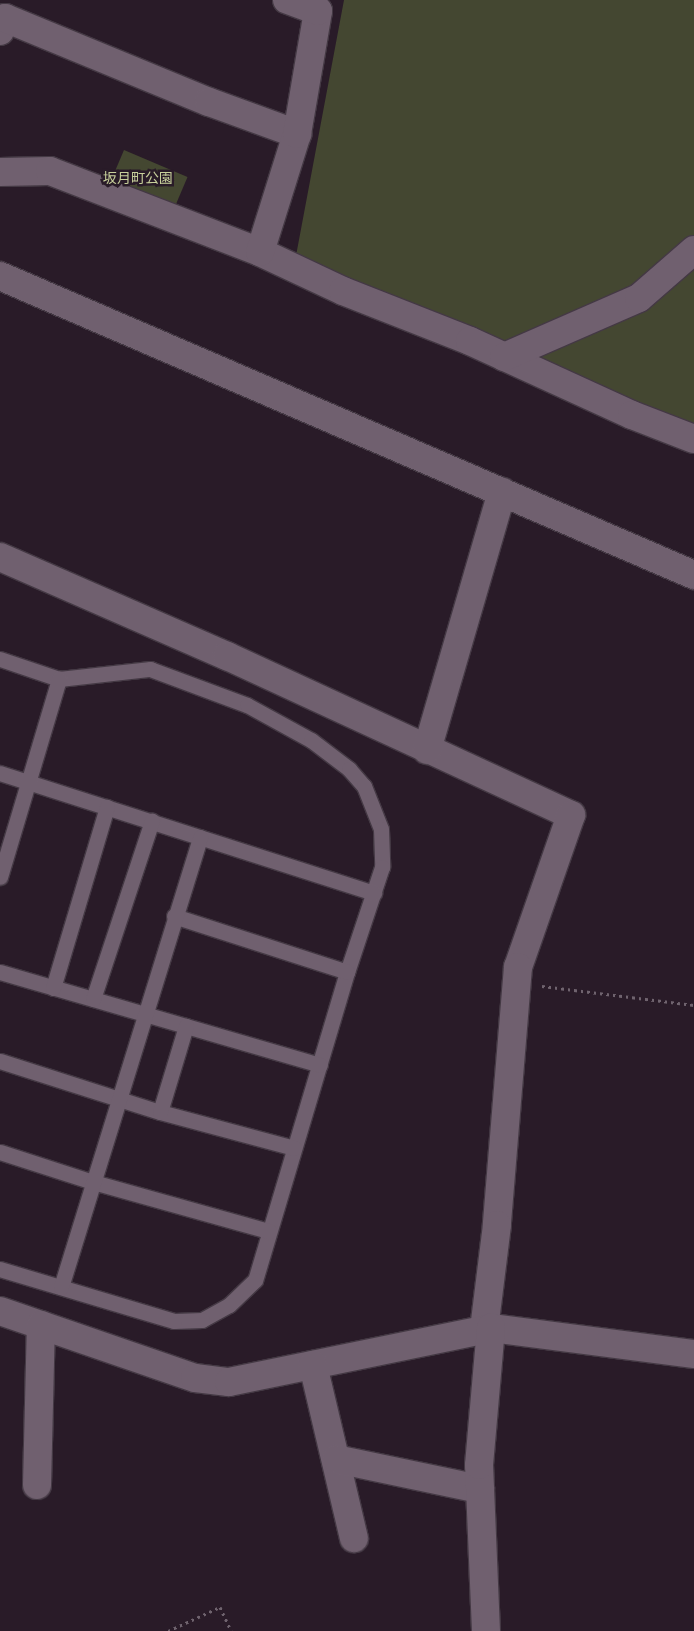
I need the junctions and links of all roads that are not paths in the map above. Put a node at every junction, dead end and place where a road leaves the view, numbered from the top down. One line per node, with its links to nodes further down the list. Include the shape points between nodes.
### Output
1 (287, 0): 3 (street, via 318,11)
2 (6, 17): 3 (street, via 209,102)
3 (297, 134): 6 (street)
4 (0, 172): 6 (street, via 50,171)
5 (694, 250): 8 (street, via 639,298)
6 (260, 252): 8 (street, via 342,291)
7 (0, 276): 10 (street)
8 (504, 357): 9 (street)
9 (694, 439)
10 (502, 492): 12 (street); 15 (street)
11 (0, 557): 15 (street, via 227,656)
12 (694, 575)
13 (0, 659): 14 (lane)
14 (59, 679): 17 (lane); 22 (lane, via 150,669 247,706 311,740 349,769 364,786 374,807 381,830 382,867)
15 (427, 750): 42 (street, via 570,815 518,967)
16 (0, 772): 17 (lane)
17 (29, 781): 18 (lane); 21 (lane)
18 (107, 806): 19 (lane); 26 (lane)
19 (152, 821): 20 (lane); 27 (lane)
20 (200, 836): 22 (lane); 23 (lane)
21 (1, 869)
22 (374, 893): 25 (lane)
23 (174, 916): 25 (lane); 28 (lane)
24 (0, 972): 26 (lane)
25 (346, 972): 31 (lane)
26 (53, 988): 27 (lane)
27 (93, 999): 28 (lane)
28 (144, 1014): 29 (lane); 32 (lane)
29 (186, 1026): 31 (lane); 33 (lane)
30 (0, 1061): 32 (lane)
31 (320, 1065): 34 (lane)
32 (118, 1097): 33 (lane); 36 (lane)
33 (160, 1112): 34 (lane)
34 (294, 1148): 37 (lane)
35 (0, 1152): 36 (lane)
36 (93, 1182): 37 (lane); 39 (lane)
37 (269, 1231): 39 (lane, via 256,1280 229,1305 202,1320 174,1321)
38 (0, 1269): 39 (lane)
39 (61, 1287)
40 (0, 1311): 41 (street)
41 (40, 1325): 44 (street, via 195,1378 229,1382); 46 (street)
42 (488, 1329): 43 (street); 44 (street); 47 (street)
43 (694, 1354)
44 (314, 1365): 45 (street)
45 (336, 1460): 47 (street); 48 (street)
46 (37, 1485)
47 (480, 1490): 49 (street)
48 (354, 1538)
49 (486, 1631)

